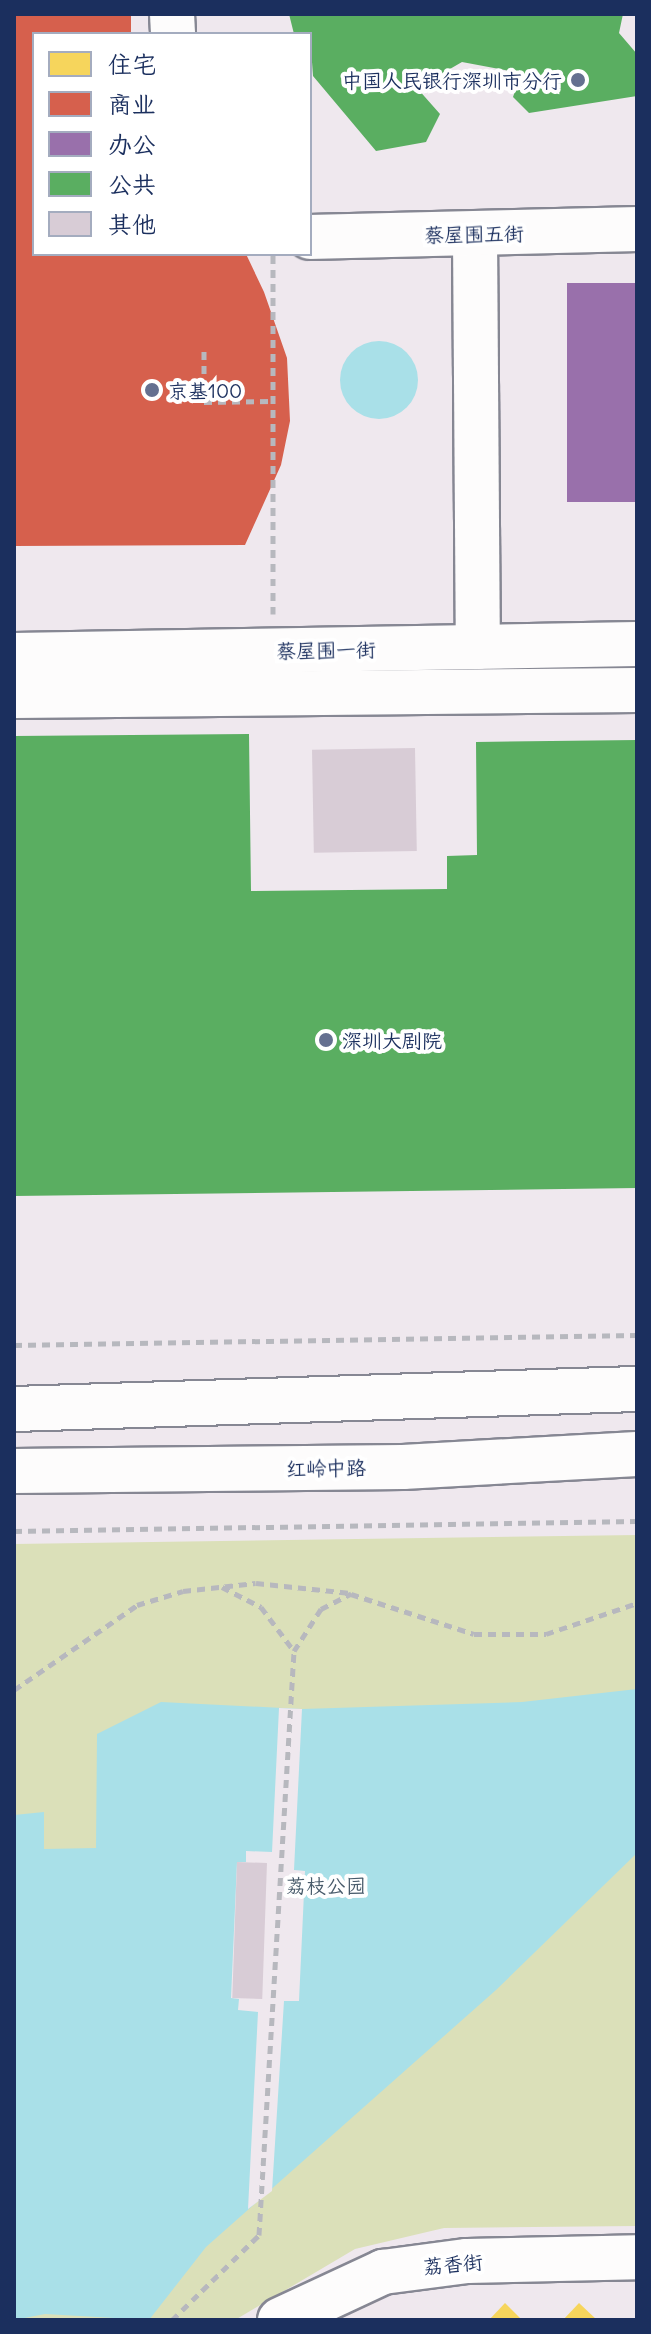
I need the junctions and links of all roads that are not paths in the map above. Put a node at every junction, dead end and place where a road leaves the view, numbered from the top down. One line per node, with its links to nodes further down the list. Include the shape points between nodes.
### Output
1 (637, 229): 2 (street, 蔡屋围五街)
2 (475, 235): 3 (street, 蔡屋围五街); 5 (street)
3 (312, 237)
4 (637, 644): 5 (street, 蔡屋围一街)
5 (478, 647): 6 (street, 蔡屋围一街)
6 (27, 648)
7 (637, 690): 8 (street)
8 (14, 696)
9 (637, 1389): 10 (street)
10 (14, 1409)
11 (637, 1454): 12 (street, 红岭中路, via 403,1467)
12 (14, 1471)
13 (637, 2257): 14 (street, 荔香街, via 467,2261 383,2272)
14 (280, 2320)

